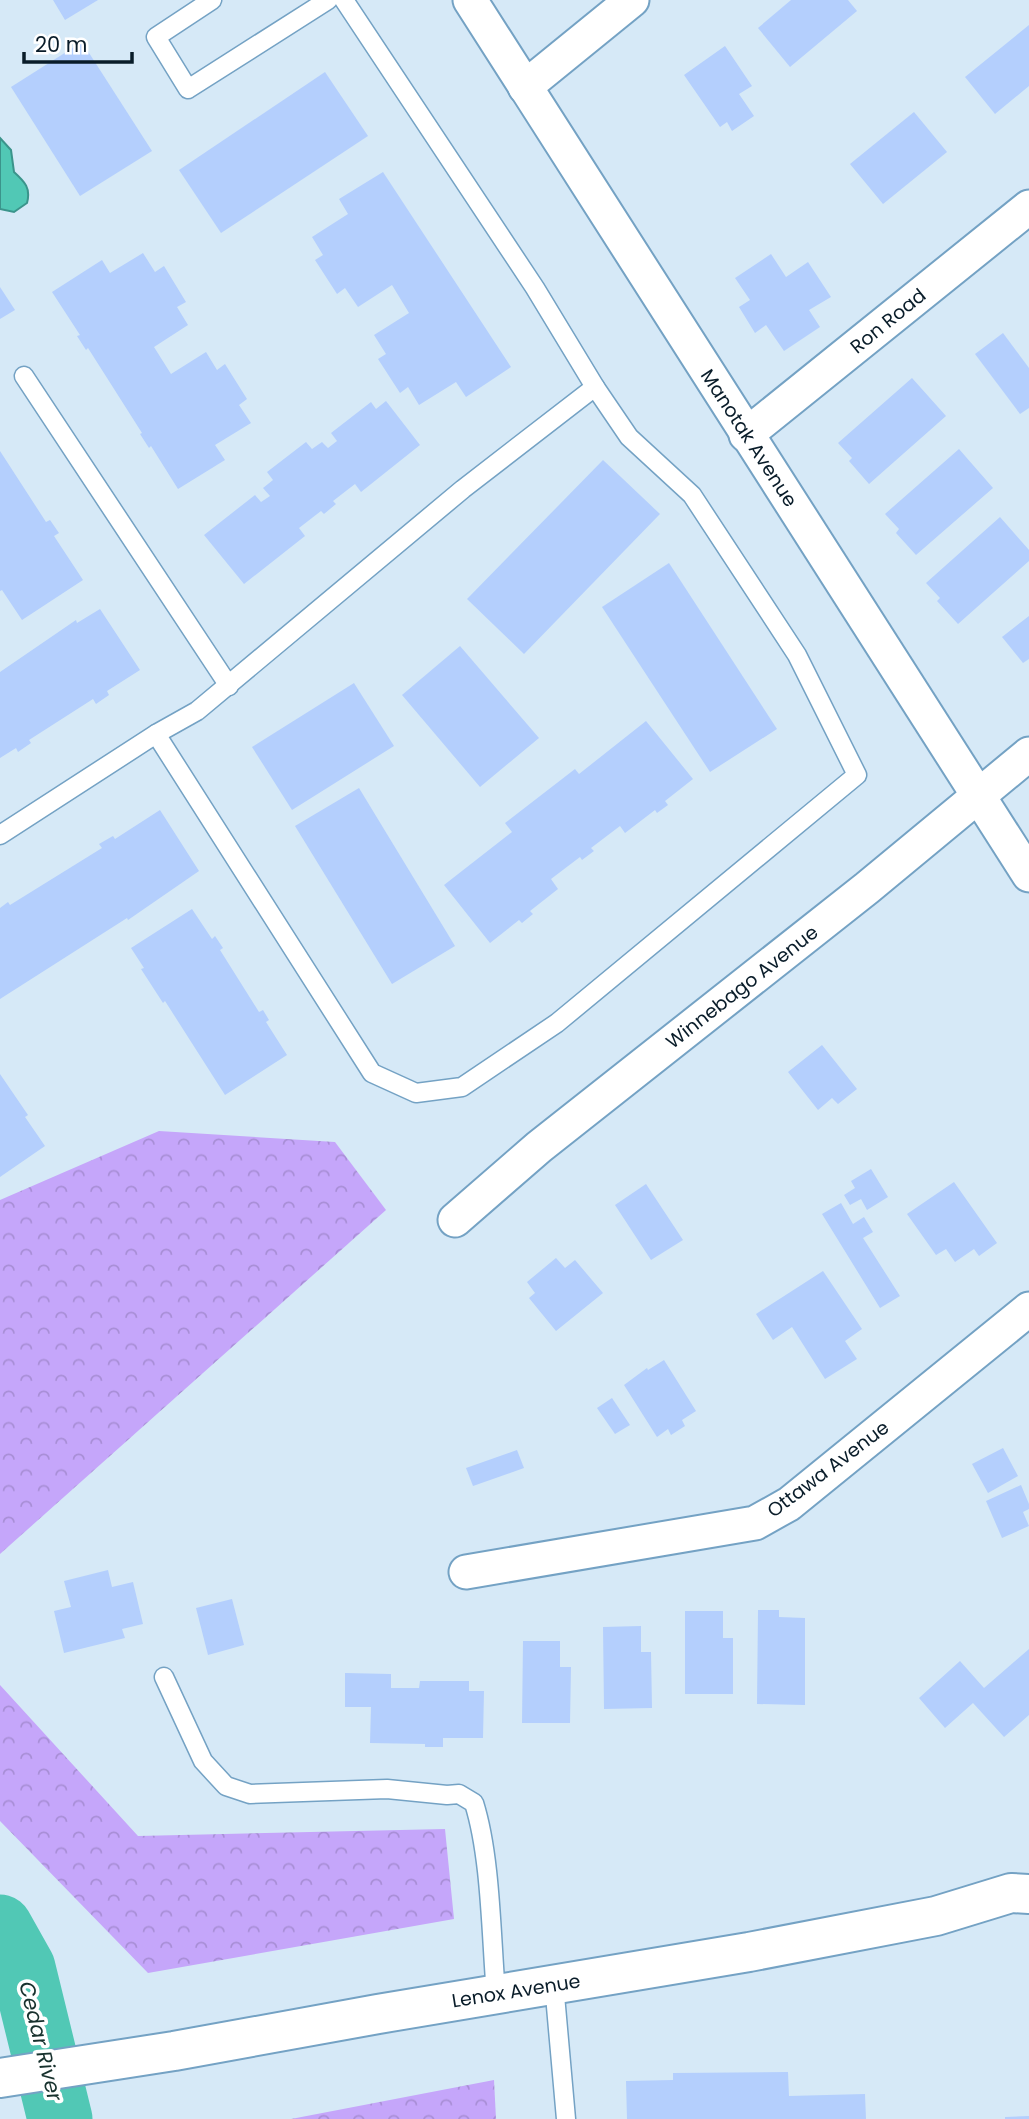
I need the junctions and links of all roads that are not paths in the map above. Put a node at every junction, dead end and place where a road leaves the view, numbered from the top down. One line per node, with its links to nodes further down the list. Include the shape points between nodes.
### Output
1 (212, 0): 2 (lane, via 156,37 188,89)
2 (328, 0)
3 (344, 0): 9 (lane, via 535,288)
4 (470, 0): 6 (street, Manotak Avenue)
5 (632, 0): 6 (street)
6 (525, 87): 10 (street, Manotak Avenue)
7 (1029, 207): 10 (street, Ron Road)
8 (24, 376): 11 (lane)
9 (595, 387): 11 (lane, via 463,489); 12 (lane, via 629,437 692,495 797,655 857,775 557,1023 462,1087 416,1093 372,1073)
10 (746, 435): 14 (street, Manotak Avenue)
11 (229, 686): 12 (lane)
12 (156, 734): 15 (lane)
13 (1029, 754): 14 (street, Winnebago Avenue)
14 (979, 796): 16 (street, Manotak Avenue); 17 (street, Winnebago Avenue, via 539,1147)
15 (0, 835)
16 (1029, 875)
17 (455, 1220)
18 (1029, 1309): 19 (street, Ottawa Avenue, via 789,1504 755,1523)
19 (466, 1572)
20 (164, 1677): 23 (lane, via 203,1761 226,1786 250,1794 387,1789 459,1794 474,1803 486,1869)
21 (1024, 1885): 22 (main road, Lenox Avenue, via 936,1916)
22 (554, 1984): 23 (main road, Lenox Avenue); 25 (lane)
23 (496, 1994): 24 (main road, Lenox Avenue)
24 (0, 2078)
25 (566, 2119)

